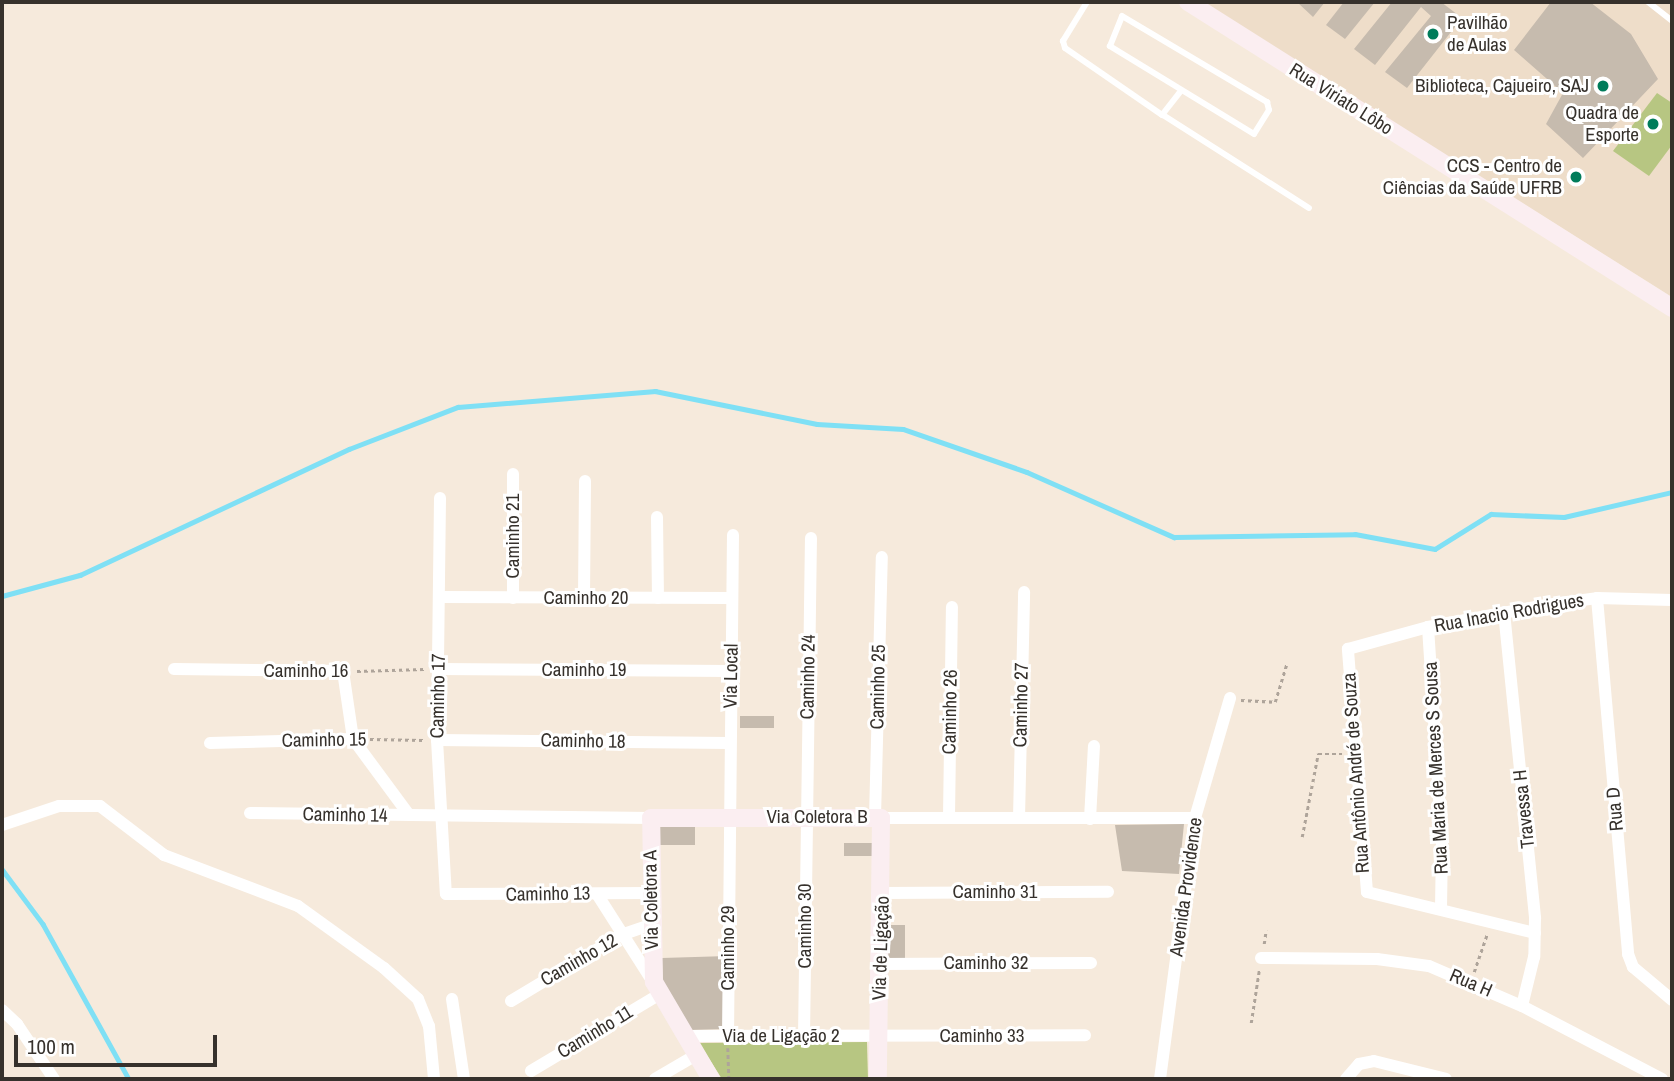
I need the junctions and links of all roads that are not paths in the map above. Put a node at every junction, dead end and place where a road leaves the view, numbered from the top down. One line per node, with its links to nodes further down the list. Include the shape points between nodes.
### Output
1 (1087, 2): 6 (lane, via 1063,45)
2 (1188, 2): 8 (street, Rua Viriato Lôbo)
3 (1648, 2): 4 (lane)
4 (1672, 21)
5 (1181, 91): 5 (lane, via 1109,44 1124,15 1270,108 1251,135); 6 (lane)
6 (1163, 115): 7 (lane)
7 (1309, 208)
8 (1672, 308)
9 (513, 474): 18 (street, Caminho 21)
10 (585, 481): 19 (street)
11 (440, 498): 17 (street, Caminho 17)
12 (657, 517): 20 (street)
13 (733, 535): 21 (street, Via Local)
14 (811, 538): 40 (street, Caminho 24)
15 (882, 557): 44 (street, Caminho 25)
16 (1024, 592): 45 (street, Caminho 27)
17 (440, 597): 18 (street, Caminho 20); 29 (street, Caminho 17)
18 (513, 598): 19 (street, Caminho 20)
19 (584, 598): 20 (street, Caminho 20)
20 (658, 598): 21 (street, Caminho 20)
21 (732, 598): 30 (street, Via Local)
22 (1597, 598): 23 (street, Rua Inacio Rodrigues); 25 (street, Rua Inacio Rodrigues); 64 (street, Rua D, via 1628,954 1633,967)
23 (1672, 600)
24 (952, 607): 42 (street, Caminho 26)
25 (1504, 612): 26 (street, Rua Inacio Rodrigues); 56 (street, Travessa H)
26 (1428, 627): 27 (street, Rua Inacio Rodrigues); 54 (street, Rua Maria de Merces S Sousa, via 1439,784)
27 (1348, 649): 54 (street, Rua Antônio André de Souza, via 1364,883 1371,894)
28 (174, 669): 32 (street, Caminho 16, via 343,671)
29 (438, 669): 30 (street, Caminho 19); 33 (street, Caminho 17)
30 (731, 671): 35 (street, Via Local)
31 (1230, 698): 46 (street, Avenida Providence)
32 (352, 739): 34 (street, Caminho 15); 38 (street)
33 (437, 740): 35 (street, Caminho 18); 39 (street, Caminho 17)
34 (210, 743)
35 (729, 743): 41 (street, Via Local)
36 (1094, 746): 47 (street)
37 (250, 813): 38 (street, Caminho 14)
38 (409, 816): 39 (street, Caminho 14)
39 (440, 816): 43 (street, Via Coletora B); 52 (street, Caminho 17)
40 (804, 816): 41 (street, Via Coletora B); 44 (street, Via Coletora B); 71 (street, Caminho 30)
41 (729, 817): 43 (street, Via Coletora B); 69 (street, Caminho 29)
42 (949, 817): 44 (street, Via Coletora B); 45 (street, Via Coletora B)
43 (652, 818): 51 (street, Via Coletora A)
44 (878, 818): 49 (street, Via de Ligação)
45 (1019, 818): 47 (street, Via Coletora B)
46 (1195, 818): 47 (street, Via Coletora B); 80 (street, Avenida Providence)
47 (1090, 819)
48 (2, 825): 75 (street, via 59,806 100,806 163,855 306,910 418,999 429,1026)
49 (883, 892): 50 (street, Caminho 31); 60 (street, Via de Ligação)
50 (1108, 892)
51 (650, 893): 53 (street, Caminho 13); 55 (street, Via Coletora A)
52 (446, 894): 53 (street, Caminho 13)
53 (597, 894): 57 (street, Via Coletora A)
54 (1441, 909): 56 (street)
55 (650, 925): 57 (street, Caminho 12); 61 (street, Via Coletora A)
56 (1535, 933): 65 (street, Travessa H)
57 (621, 935): 61 (street, Via Coletora A); 63 (street, Caminho 12)
58 (1261, 958): 65 (street, Rua H, via 1407,962 1470,982)
59 (1091, 963): 60 (street, Caminho 32)
60 (880, 964): 70 (street, Via de Ligação)
61 (657, 988): 68 (street, Via Coletora A); 73 (street, Caminho 11)
62 (452, 999): 76 (street)
63 (511, 1000)
64 (1672, 1000)
65 (1522, 1006): 83 (street, Rua H)
66 (2, 1010): 74 (street, via 17,1024)
67 (1085, 1035): 70 (street, Caminho 33)
68 (685, 1036): 69 (street, Via de Ligação 2); 72 (street, Via Coletora A)
69 (728, 1036): 71 (street, Via de Ligação 2)
70 (878, 1036): 71 (street, Via de Ligação 2); 79 (street, Via de Ligação)
71 (804, 1037)
72 (696, 1055): 77 (street); 78 (street, Via Coletora A)
73 (531, 1071)
74 (54, 1079)
75 (434, 1079)
76 (464, 1079)
77 (655, 1079)
78 (711, 1079)
79 (878, 1079)
80 (1160, 1079)
81 (1346, 1079): 82 (street, via 1359,1064 1374,1061)
82 (1445, 1079)
83 (1662, 1079)

